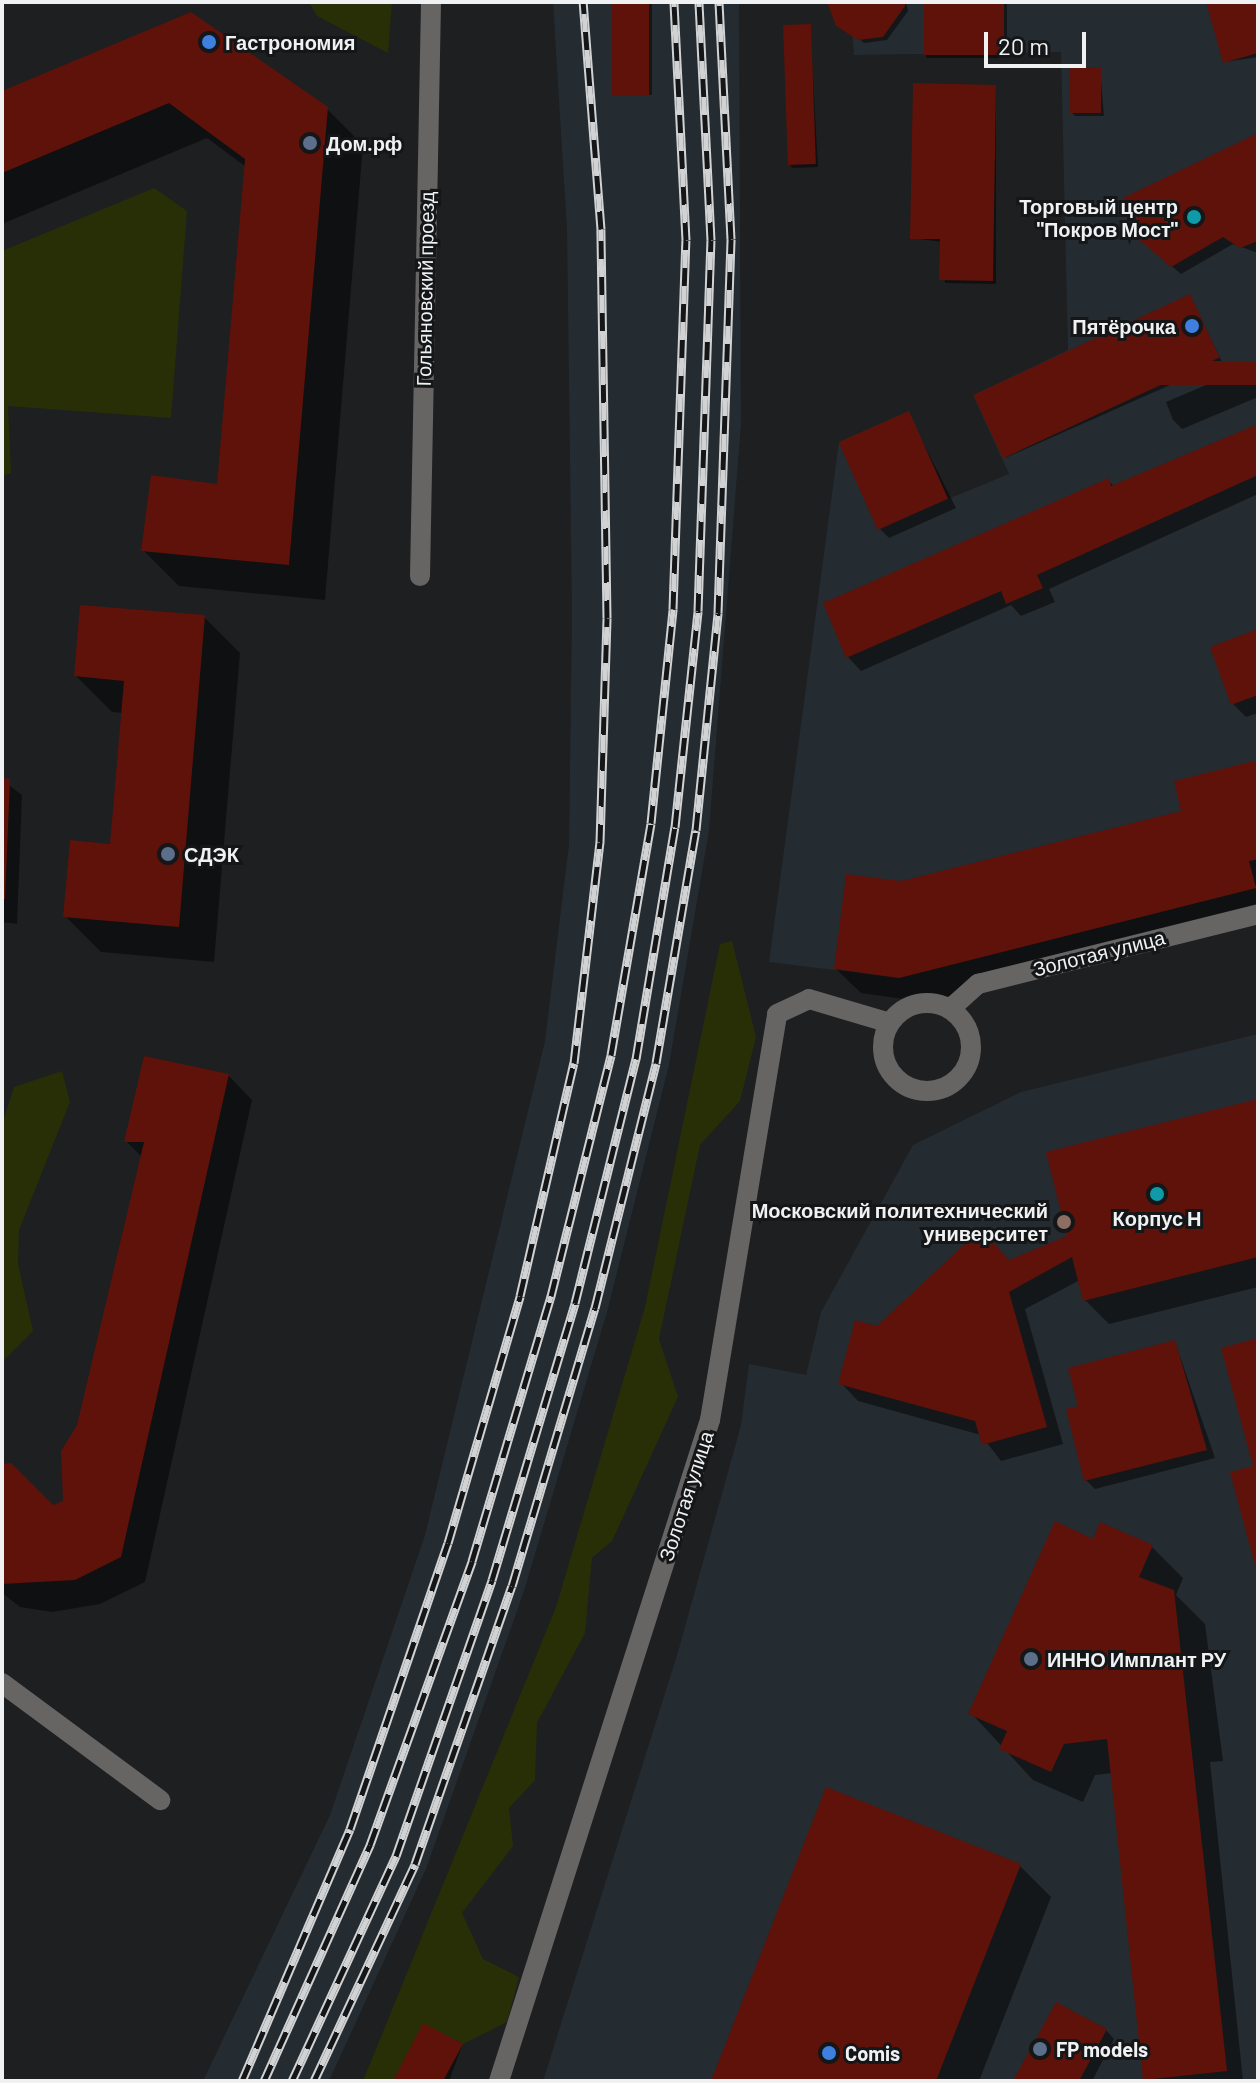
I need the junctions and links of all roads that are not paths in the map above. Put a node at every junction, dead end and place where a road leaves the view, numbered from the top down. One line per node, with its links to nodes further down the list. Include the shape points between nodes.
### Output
1 (431, 2): 2 (street, Гольяновский проезд)
2 (420, 576)
3 (1258, 914): 4 (street, Золотая улица, via 978,984)
4 (950, 1009): 5 (street, via 917,1004); 5 (street, via 970,1035 971,1052 956,1081 941,1089 916,1089 896,1078 884,1052)
5 (890, 1023): 8 (street, Золотая улица, via 809,999 777,1014 710,1420)
6 (2, 1683): 7 (street)
7 (160, 1800)
8 (499, 2081)

